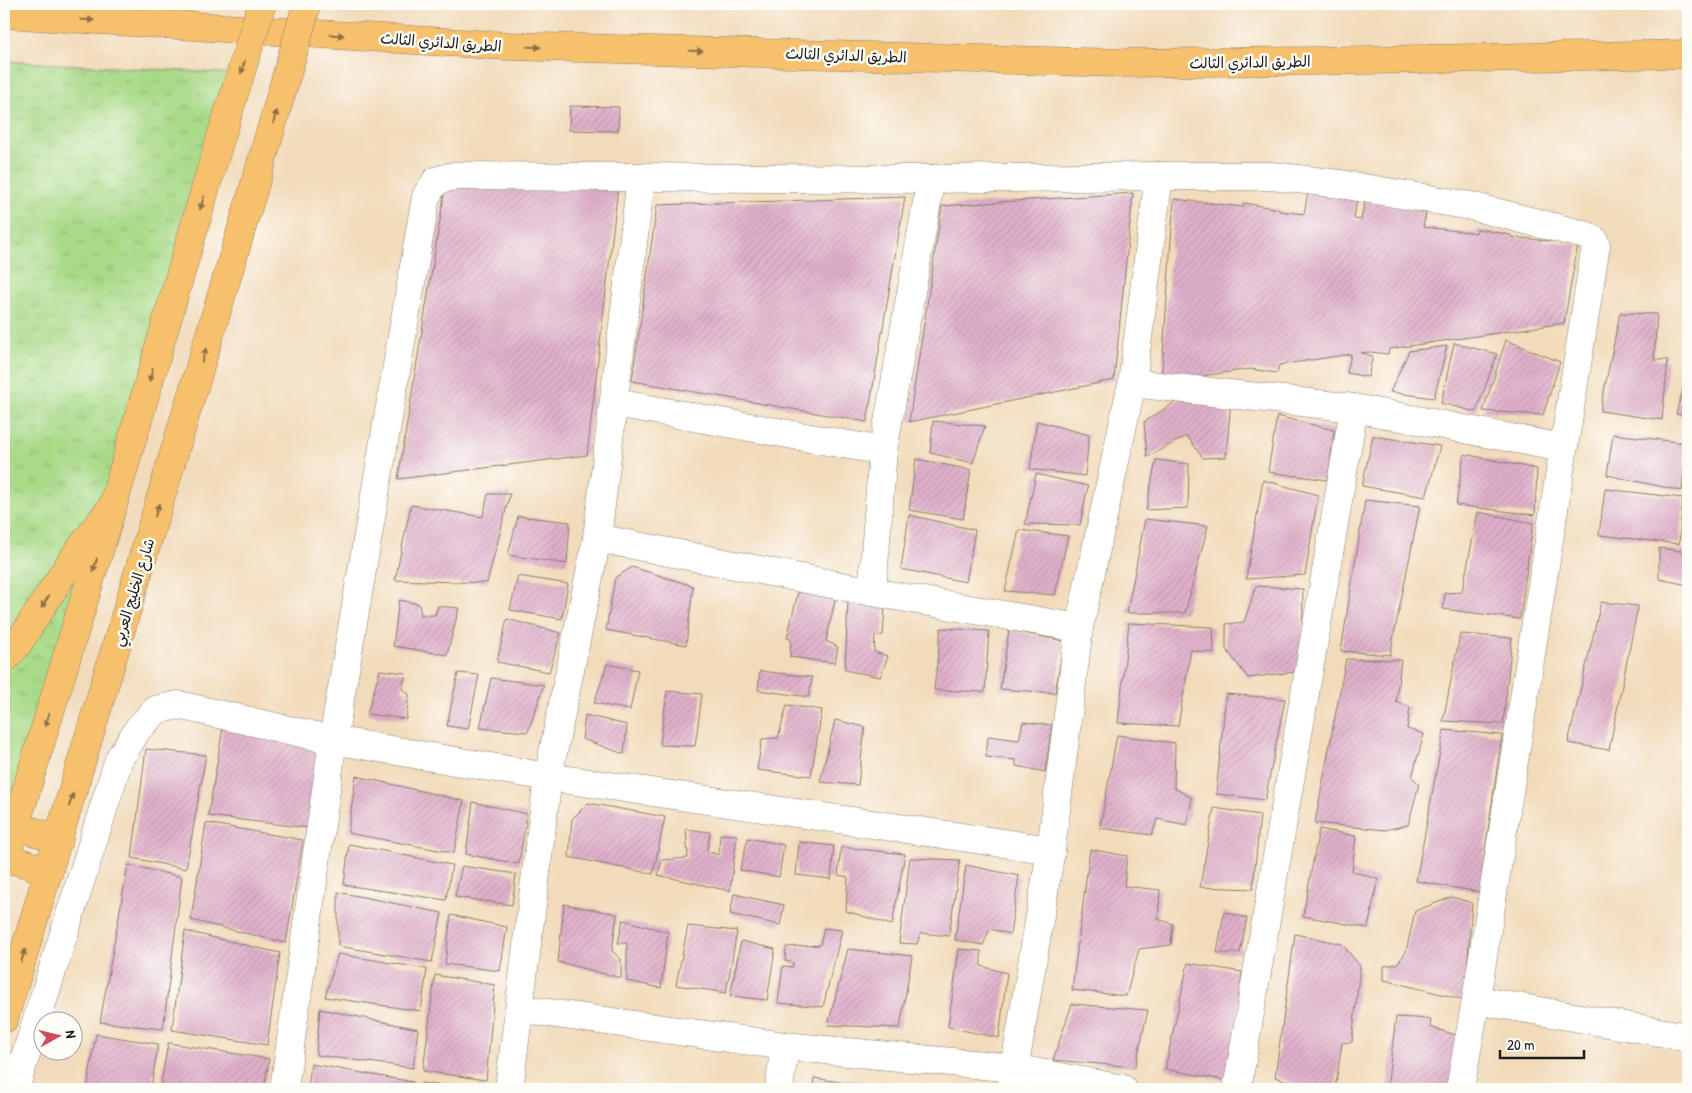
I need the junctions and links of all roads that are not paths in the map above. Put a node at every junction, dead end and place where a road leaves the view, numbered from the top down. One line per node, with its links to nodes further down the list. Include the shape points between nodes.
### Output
1 (262, 4): 13 (main road, one-way to 13, bridge)
2 (307, 4): 21 (main road, شارع الخليج العربي, one-way to 2, bridge)
3 (4, 14): 4 (main road, الطريق الدائري الثالث, one-way to 4, via 508,46 1119,63)
4 (1688, 54)
5 (1159, 176): 7 (street); 8 (street); 11 (street, via 1272,176 1340,184 1471,206 1590,237 1596,245)
6 (641, 178): 7 (street); 9 (street); 18 (street, via 453,176 436,182 426,196)
7 (931, 179): 12 (street)
8 (1132, 383): 10 (street); 16 (street)
9 (615, 403): 12 (street); 14 (street)
10 (1354, 408): 11 (street); 37 (street)
11 (1563, 448): 25 (street)
12 (883, 450): 15 (street)
13 (113, 505): 17 (main road, one-way to 17, via 70,561 18,644); 20 (main road, one-way to 20)
14 (597, 538): 15 (street); 19 (street)
15 (872, 592): 16 (street)
16 (1079, 628): 22 (street)
17 (4, 660)
18 (333, 740): 19 (street); 26 (street, via 178,705 156,710 138,729 119,759); 33 (street)
19 (548, 777): 22 (street); 27 (street)
20 (9, 824): 21 (main road); 23 (main road)
21 (59, 839): 24 (main road, شارع الخليج العربي)
22 (1051, 850): 31 (street)
23 (4, 859): 24 (main road)
24 (49, 871): 28 (main road, شارع الخليج العربي, one-way to 24)
25 (1476, 1000): 29 (street); 38 (street)
26 (40, 1008): 28 (street); 32 (street)
27 (520, 1008): 30 (street); 34 (street)
28 (7, 1009)
29 (1688, 1037)
30 (785, 1046): 31 (street); 35 (street)
31 (1012, 1079): 36 (street)
32 (15, 1089)
33 (284, 1089)
34 (510, 1089)
35 (779, 1089)
36 (1123, 1089)
37 (1237, 1089)
38 (1460, 1089)

